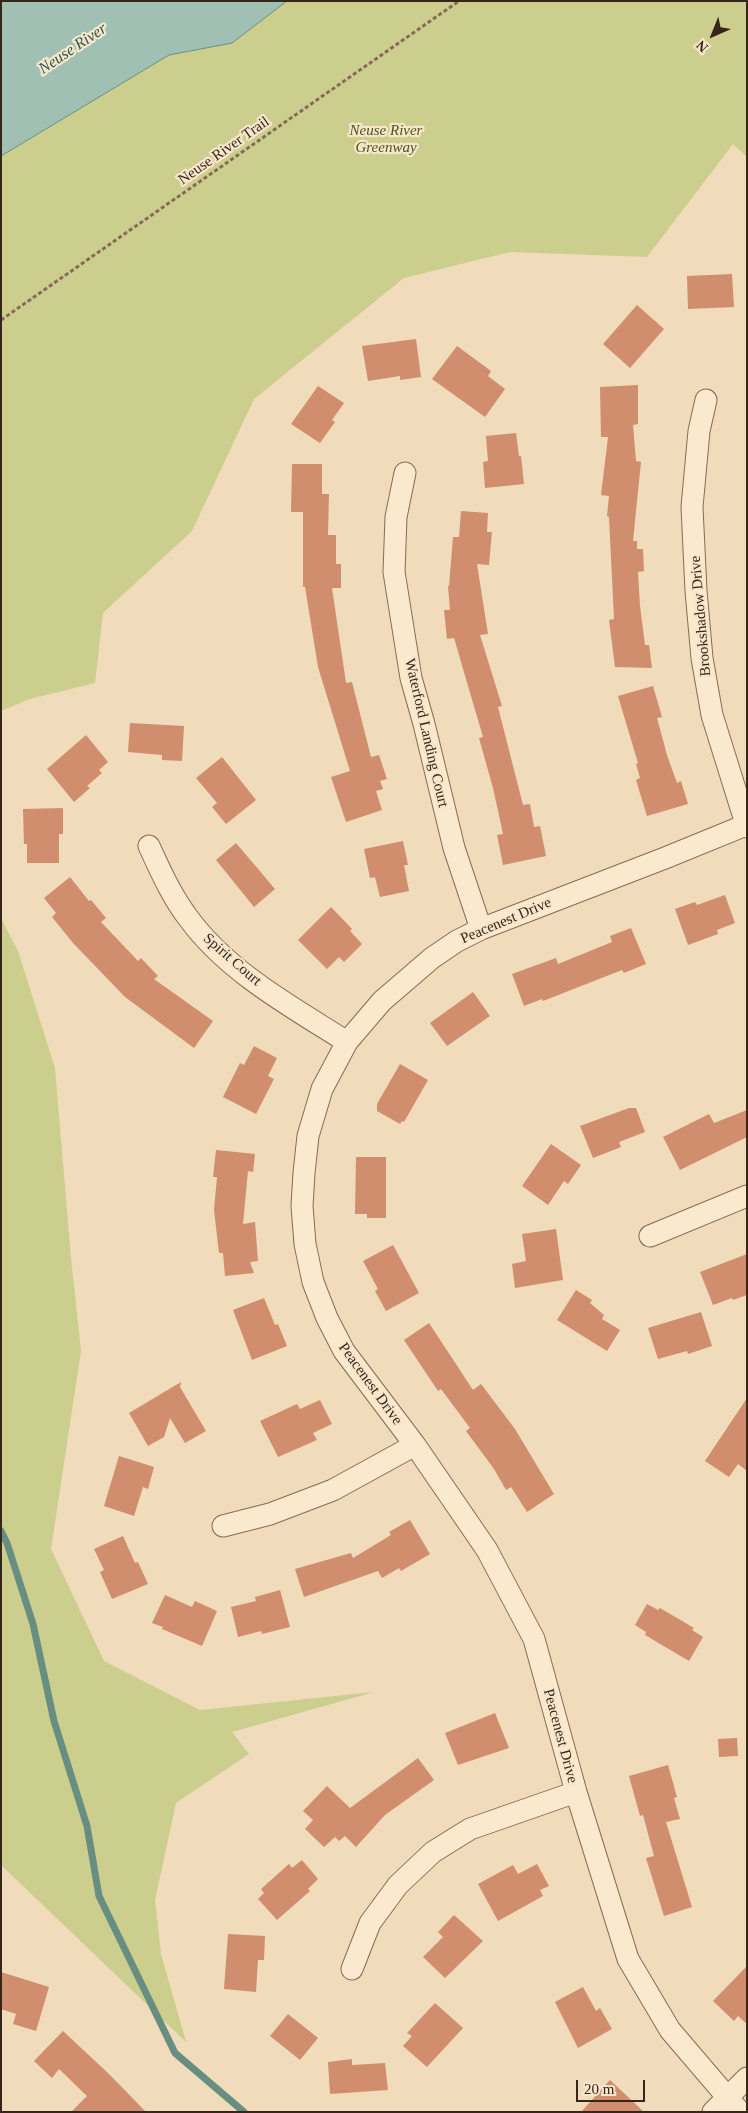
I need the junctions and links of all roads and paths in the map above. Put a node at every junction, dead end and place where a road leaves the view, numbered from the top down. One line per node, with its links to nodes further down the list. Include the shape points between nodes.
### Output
1 (459, 1): 2 (path, Neuse River Trail)
2 (1, 320)
3 (706, 400): 5 (street, Brookshadow Drive, via 699,431 692,507 702,658 712,715)
4 (405, 473): 7 (street, Waterford Landing Court, via 396,517 394,572 410,678 454,848)
5 (746, 826): 7 (street, Peacenest Drive)
6 (150, 846): 8 (street, Spirit Court, via 168,886 189,920 216,950 253,981)
7 (481, 929): 8 (street, Peacenest Drive, via 449,947 404,980)
8 (348, 1042): 11 (street, Peacenest Drive, via 322,1089 308,1136 302,1206 305,1244 313,1282 344,1351)
9 (747, 1196): 10 (street)
10 (650, 1236)
11 (415, 1445): 12 (street, via 333,1490 270,1514); 13 (street, Peacenest Drive, via 487,1550 534,1639)
12 (223, 1526)
13 (576, 1792): 14 (street, via 470,1829 433,1852 398,1885 370,1922); 16 (street, Peacenest Drive, via 628,1959 670,2030)
14 (352, 1969)
15 (747, 2078): 16 (street)
16 (727, 2107)

